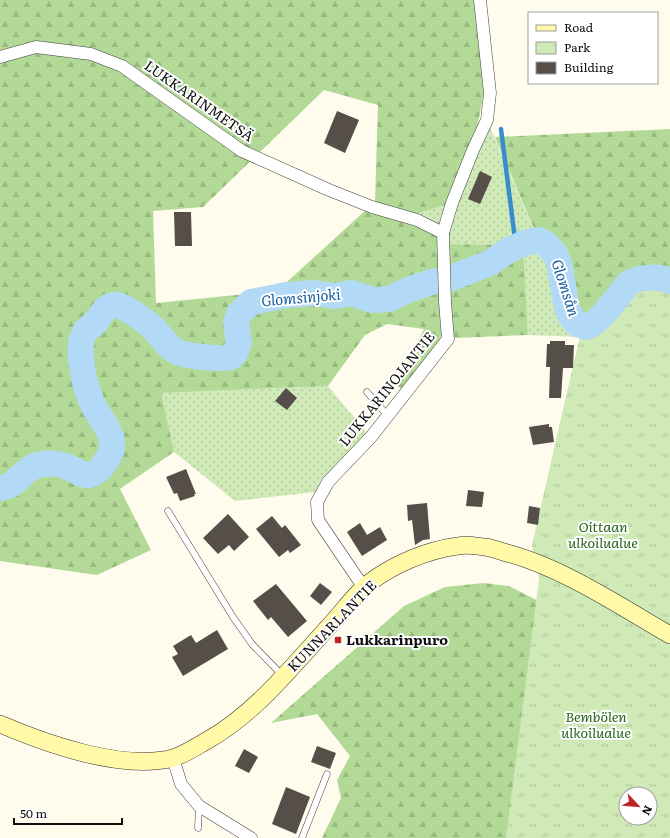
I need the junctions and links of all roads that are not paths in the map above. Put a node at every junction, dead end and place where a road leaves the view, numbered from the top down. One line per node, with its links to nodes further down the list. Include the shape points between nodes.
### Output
1 (480, 0): 3 (street, LUKKARINOJANTIE, via 490,93 487,120 455,197)
2 (0, 57): 3 (street, LUKKARINMETSÄ, via 36,47 91,54 122,66 242,151 329,190 372,207 417,220)
3 (444, 232): 5 (street, LUKKARINOJANTIE, via 448,339)
4 (367, 392): 5 (lane)
5 (388, 416): 7 (street, LUKKARINOJANTIE, via 328,482 317,502 318,520)
6 (168, 511): 9 (lane, via 244,634)
7 (364, 588): 8 (main road, KUNNARLANTIE, via 397,566 429,551 460,545 487,547 529,559 568,577); 9 (main road, KUNNARLANTIE)
8 (670, 635)
9 (283, 676): 11 (main road, KUNNARLANTIE, via 256,704 222,732)
10 (0, 724): 11 (main road, KUNNARLANTIE, via 69,749 105,757 147,761)
11 (173, 758): 13 (street, via 180,784)
12 (327, 774): 16 (lane)
13 (199, 806): 14 (lane); 15 (street)
14 (198, 828)
15 (251, 838)
16 (302, 838)

